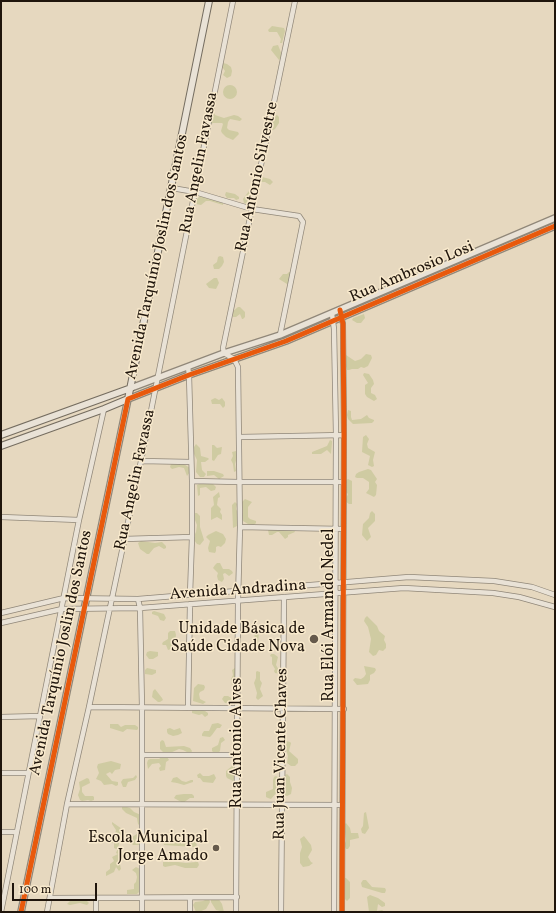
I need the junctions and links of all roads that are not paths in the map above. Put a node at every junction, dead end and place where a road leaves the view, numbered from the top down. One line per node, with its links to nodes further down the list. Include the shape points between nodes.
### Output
1 (209, 1): 4 (main road, Avenida Tarquínio Joslin dos Santos)
2 (233, 1): 5 (street, Rua Angelin Favassa)
3 (295, 1): 6 (street, Rua Antonio Silvestre)
4 (172, 188): 5 (street); 19 (main road, Avenida Tarquínio Joslin dos Santos)
5 (195, 192): 6 (street); 18 (street, Rua Angelin Favassa)
6 (252, 209): 13 (street, via 299,216 303,222); 14 (street, Rua Antonio Silvestre)
7 (555, 218): 9 (street, Rua Ambrosio Losi)
8 (555, 226): 11 (street, Rua Ambrosio Losi)
9 (340, 310): 10 (street, Rua Ambrosio Losi); 11 (street, Rua Elói Armando Nedel)
10 (332, 314): 12 (street, Rua Elói Armando Nedel); 13 (street, Rua Ambrosio Losi)
11 (342, 318): 12 (street, Rua Ambrosio Losi); 25 (street, Rua Elói Armando Nedel)
12 (334, 321): 15 (street, Rua Ambrosio Losi); 24 (street, Rua Elói Armando Nedel)
13 (280, 335): 14 (street, Rua Ambrosio Losi)
14 (224, 353): 15 (street); 16 (street, Rua Ambrosio Losi)
15 (234, 359): 17 (street, Rua Ambrosio Losi); 26 (street, Rua Antonio Alves, via 238,367)
16 (188, 367): 17 (street); 18 (street, Rua Ambrosio Losi)
17 (189, 375): 20 (street, Rua Ambrosio Losi); 29 (street)
18 (157, 379): 19 (street, Rua Ambrosio Losi); 20 (street, Rua Angelin Favassa)
19 (131, 388): 21 (main road, Avenida Tarquínio Joslin dos Santos); 23 (main road)
20 (155, 388): 21 (street, Rua Ambrosio Losi); 28 (street, Rua Angelin Favassa)
21 (128, 399): 22 (main road); 50 (street, Avenida Tarquínio Joslin dos Santos)
22 (104, 409): 27 (main road); 35 (street)
23 (1, 435)
24 (336, 435): 25 (street); 26 (street); 32 (street, Rua Elói Armando Nedel)
25 (344, 435): 33 (street, Rua Elói Armando Nedel)
26 (240, 437): 31 (street, Rua Antonio Alves)
27 (1, 446)
28 (142, 461): 29 (street); 40 (street, Rua Angelin Favassa)
29 (191, 462): 30 (street)
30 (192, 481): 31 (street); 39 (street)
31 (239, 482): 32 (street); 36 (street, Rua Antonio Alves)
32 (336, 482): 33 (street); 37 (street, Rua Elói Armando Nedel)
33 (344, 482): 38 (street, Rua Elói Armando Nedel)
34 (1, 517): 35 (street)
35 (79, 520): 49 (street)
36 (240, 527): 37 (street); 43 (street, Rua Antonio Alves)
37 (335, 529): 38 (street); 42 (street, Rua Elói Armando Nedel)
38 (343, 529): 41 (street, Rua Elói Armando Nedel)
39 (192, 537): 40 (street); 46 (street)
40 (124, 539): 51 (street, Rua Angelin Favassa)
41 (343, 583): 42 (street, Avenida Andradina); 44 (street, Rua Elói Armando Nedel); 47 (street, Avenida Andradina, via 408,578 494,581 532,587)
42 (335, 584): 43 (street, Avenida Andradina); 45 (street, Rua Elói Armando Nedel)
43 (238, 591): 46 (street, Avenida Andradina); 53 (street, Rua Antonio Alves)
44 (343, 592): 45 (street); 55 (street, via 404,588 493,593); 68 (street, Rua Elói Armando Nedel)
45 (335, 593): 48 (street); 67 (street, Rua Elói Armando Nedel)
46 (190, 595): 52 (street, Avenida Andradina)
47 (555, 595)
48 (284, 597): 53 (street); 66 (street, Rua Juan Vicente Chaves)
49 (64, 598): 50 (street, Avenida Andradina); 58 (street); 60 (street, Avenida Andradina)
50 (86, 599): 51 (street, Avenida Andradina); 56 (street, Avenida Tarquínio Joslin dos Santos)
51 (112, 599): 52 (street, Avenida Andradina); 59 (street, Rua Angelin Favassa)
52 (138, 599): 57 (street)
53 (238, 600): 54 (street); 65 (street, Rua Antonio Alves)
54 (190, 604): 57 (street); 64 (street)
55 (555, 607)
56 (84, 608): 58 (street); 59 (street); 90 (street, Avenida Tarquínio Joslin dos Santos)
57 (140, 608): 59 (street); 63 (street)
58 (62, 609): 61 (street); 69 (street)
59 (110, 609): 62 (street, Rua Angelin Favassa)
60 (1, 613)
61 (1, 623)
62 (89, 707): 63 (street); 75 (street, Rua Angelin Favassa)
63 (142, 708): 64 (street); 71 (street)
64 (188, 708): 65 (street)
65 (238, 708): 66 (street); 72 (street, Rua Antonio Alves)
66 (283, 709): 67 (street); 78 (street, Rua Juan Vicente Chaves)
67 (336, 709): 68 (street); 79 (street, Rua Elói Armando Nedel)
68 (344, 709): 80 (street, Rua Elói Armando Nedel)
69 (40, 716): 70 (street); 74 (street)
70 (1, 717)
71 (143, 755): 72 (street); 76 (street)
72 (238, 755): 77 (street, Rua Antonio Alves)
73 (1, 773): 74 (street)
74 (28, 773): 82 (street)
75 (67, 804): 76 (street); 85 (street, Rua Angelin Favassa)
76 (142, 804): 77 (street); 87 (street)
77 (237, 804): 78 (street); 84 (street, Rua Antonio Alves)
78 (282, 804): 79 (street); 96 (street, Rua Juan Vicente Chaves)
79 (334, 804): 80 (street); 97 (street, Rua Elói Armando Nedel)
80 (342, 805): 98 (street, Rua Elói Armando Nedel)
81 (1, 832): 82 (street)
82 (17, 832): 83 (street)
83 (3, 887): 89 (street)
84 (237, 897): 88 (street); 95 (street, Rua Antonio Alves)
85 (50, 898): 86 (street); 91 (street, Rua Angelin Favassa)
86 (96, 898): 87 (street); 92 (street)
87 (142, 898): 88 (street); 93 (street)
88 (190, 898): 94 (street)
89 (1, 912)
90 (21, 912)
91 (47, 912)
92 (96, 912)
93 (142, 912)
94 (190, 912)
95 (236, 912)
96 (281, 912)
97 (334, 912)
98 (342, 912)

